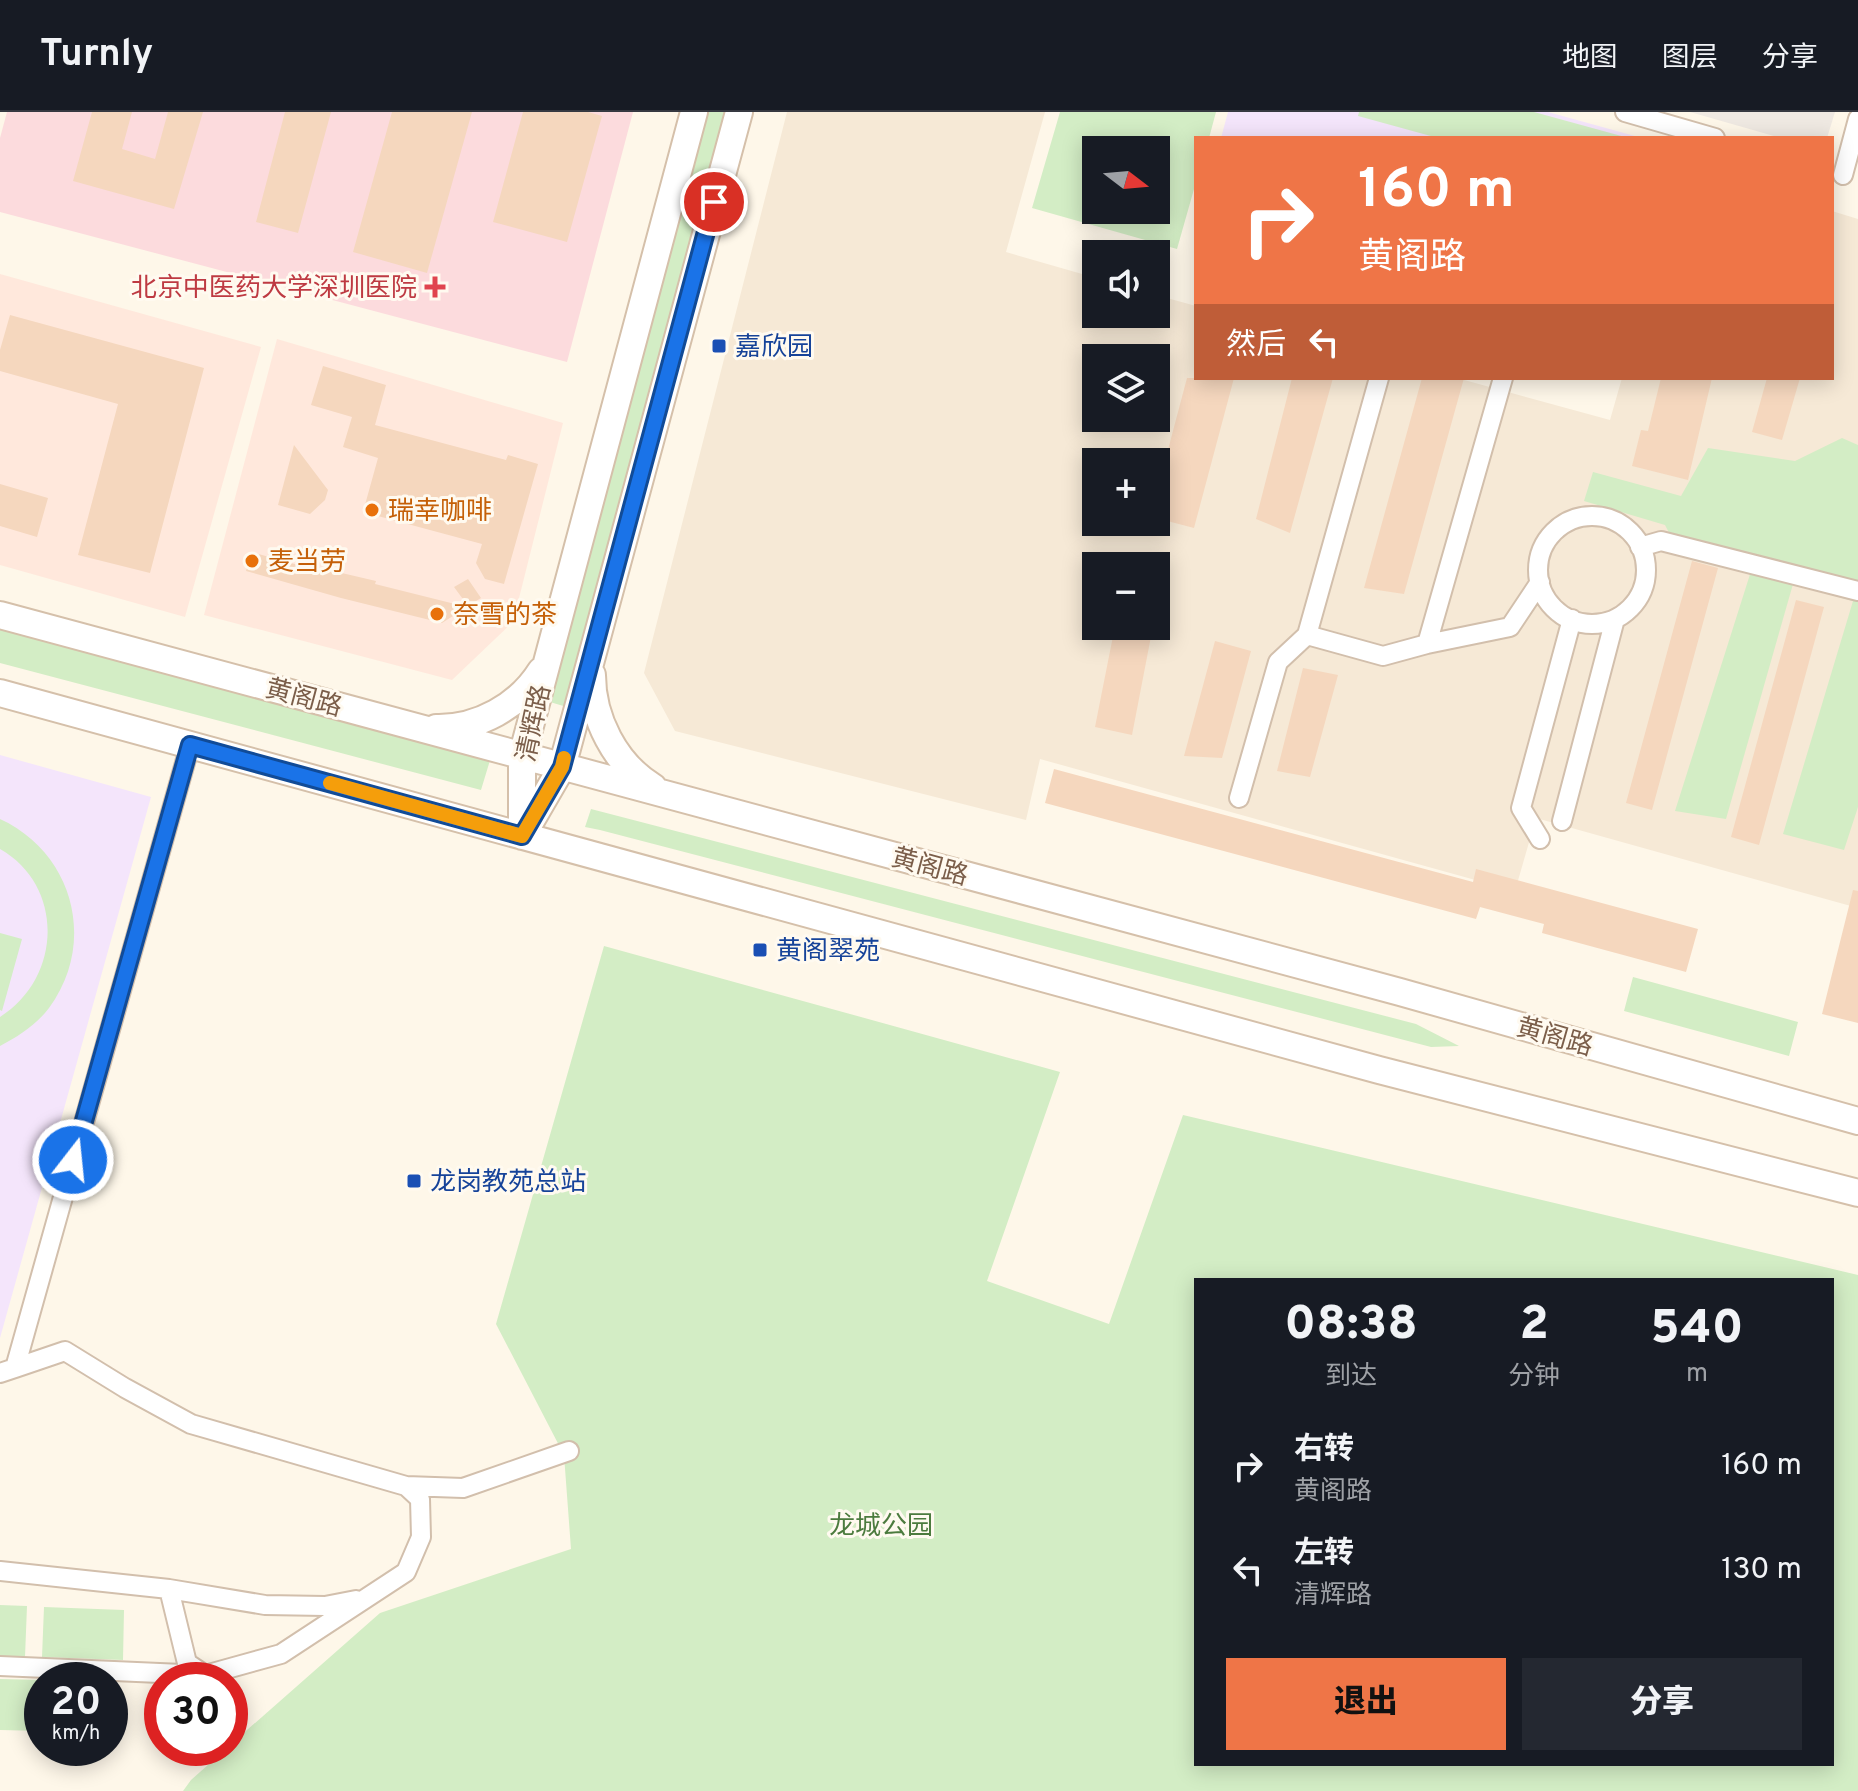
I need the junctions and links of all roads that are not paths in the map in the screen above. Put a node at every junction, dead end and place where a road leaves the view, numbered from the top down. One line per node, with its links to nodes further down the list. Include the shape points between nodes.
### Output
1 (694, 112): 18 (main road, 清辉路)
2 (739, 112): 17 (main road, 清辉路)
3 (1625, 112): 5 (street)
4 (1858, 119): 6 (street)
5 (1708, 136)
6 (1844, 175)
7 (1378, 380): 15 (street)
8 (1502, 380): 16 (street)
9 (1640, 547): 10 (street, via 1627,528 1611,519 1575,518 1547,541 1540,557); 11 (street, via 1661,541); 14 (street, via 1646,577 1640,595)
10 (1540, 582): 13 (street, via 1551,606); 16 (street, via 1510,627)
11 (1858, 591)
12 (0, 615): 20 (main road, 黄阁路)
13 (1572, 619): 14 (street, via 1598,624); 28 (street, via 1521,808)
14 (1615, 619): 26 (street)
15 (1307, 635): 16 (street, via 1383,656); 25 (street, via 1278,662)
16 (1427, 644)
17 (592, 654): 23 (main road, 清辉路); 24 (main road, via 596,707 605,730 629,768)
18 (547, 661): 20 (main road, via 532,685 489,716 456,726); 22 (main road, 清辉路)
19 (0, 693): 21 (main road)
20 (418, 728): 22 (main road, 黄阁路)
21 (190, 745): 27 (main road); 31 (street)
22 (522, 756): 23 (main road, 黄阁路); 27 (main road, 清辉路)
23 (562, 767): 24 (main road, 黄阁路); 27 (main road, 清辉路)
24 (662, 793): 29 (main road, 黄阁路)
25 (1239, 798)
26 (1562, 821)
27 (522, 836): 30 (main road, via 1379,1070)
28 (1540, 839)
29 (1858, 1121)
30 (1858, 1193)
31 (7, 1370): 33 (street, via 65,1351 191,1424)
32 (569, 1451): 33 (street, via 463,1488)
33 (406, 1486): 36 (street, via 420,1499 421,1537 406,1572)
34 (0, 1571): 35 (street)
35 (169, 1589): 36 (street, via 265,1605 325,1606); 37 (street)
36 (366, 1598): 38 (street, via 281,1654)
37 (187, 1662)
38 (248, 1663)
39 (0, 1666): 40 (street)
40 (144, 1672)

